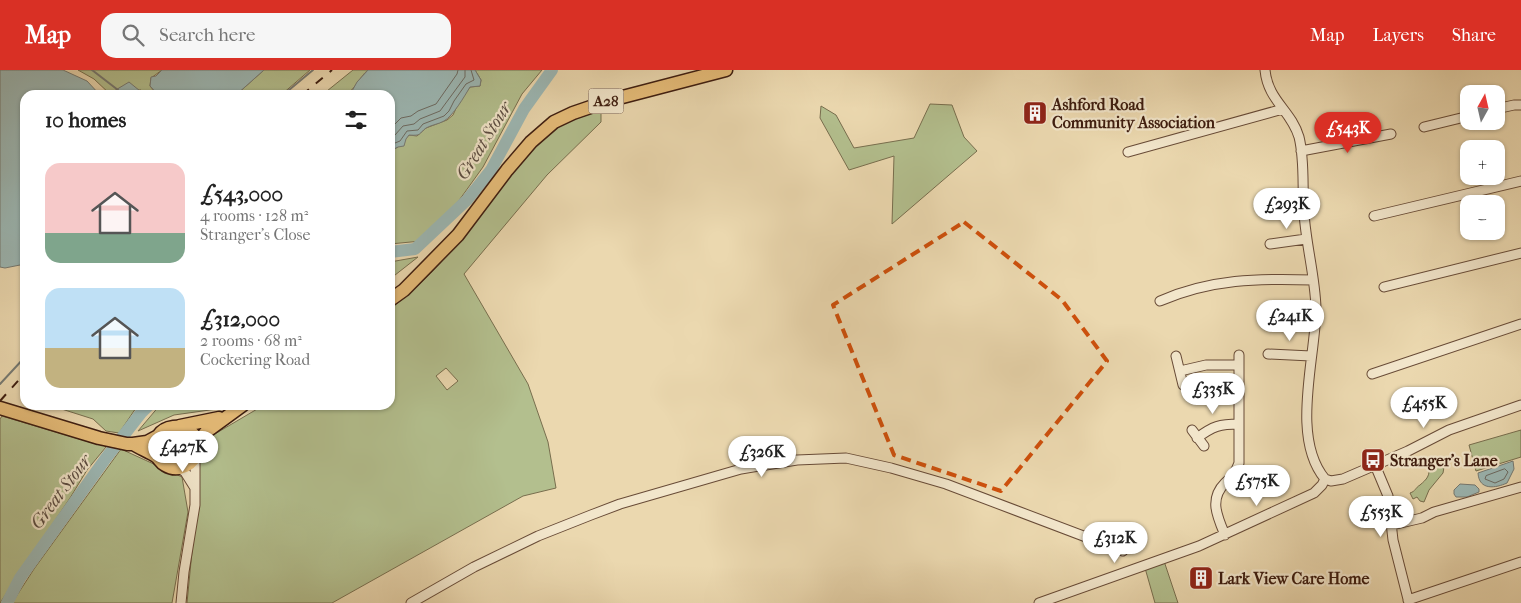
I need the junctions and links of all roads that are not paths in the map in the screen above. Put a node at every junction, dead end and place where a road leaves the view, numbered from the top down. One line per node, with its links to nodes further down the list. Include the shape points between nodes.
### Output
1 (726, 70): 18 (highway, A28, via 611,100 554,122 507,170 458,235)
2 (1265, 70): 5 (street, via 1269,88)
3 (1521, 106): 4 (street)
4 (1505, 107)
5 (1283, 108): 9 (street, via 1296,129); 10 (street)
6 (1460, 117): 7 (street, via 1433,120)
7 (1424, 127)
8 (1391, 134): 9 (street)
9 (1301, 150): 13 (street)
10 (1128, 152)
11 (1521, 181): 12 (street)
12 (1374, 216)
13 (1306, 239): 14 (street); 16 (street)
14 (1270, 244)
15 (1521, 253): 17 (street)
16 (1313, 280): 19 (street, via 1245,280 1207,285); 24 (street, via 1315,324)
17 (1388, 286)
18 (395, 296)
19 (1160, 302)
20 (1521, 324): 27 (street)
21 (1239, 354): 25 (street)
22 (1268, 354): 24 (street)
23 (1176, 356): 26 (street)
24 (1311, 356): 42 (street, via 1308,439 1315,462)
25 (1239, 365): 26 (street, via 1206,365); 33 (street)
26 (1180, 371): 28 (street)
27 (1379, 372)
28 (1183, 385)
29 (1521, 405): 40 (street, via 1449,430)
30 (0, 408): 36 (highway, via 91,436)
31 (236, 410): 32 (highway)
32 (228, 415): 34 (highway); 38 (highway, via 202,436)
33 (1239, 424): 37 (street, via 1223,424 1195,434); 46 (street, via 1239,463 1234,474 1219,490 1215,505)
34 (180, 426): 35 (highway, via 168,428); 38 (highway, via 194,436)
35 (158, 436): 36 (highway, via 147,442); 39 (highway, via 155,447)
36 (130, 444): 39 (highway)
37 (1204, 446)
38 (196, 452): 41 (highway, via 186,467); 44 (street)
39 (158, 458): 41 (highway, via 166,466)
40 (1375, 465): 42 (street, via 1337,480); 45 (street, via 1388,496)
41 (179, 468): 44 (street)
42 (1325, 479): 46 (street, via 1314,493)
43 (1521, 487): 45 (street)
44 (195, 488): 50 (street)
45 (1392, 525): 49 (street)
46 (1225, 535): 52 (street)
47 (1123, 551): 51 (street, via 946,484 891,468 846,458 797,460 741,469 620,504 538,536 474,566)
48 (1521, 562): 49 (street)
49 (1408, 602)
50 (181, 603)
51 (411, 603)
52 (1039, 603)

